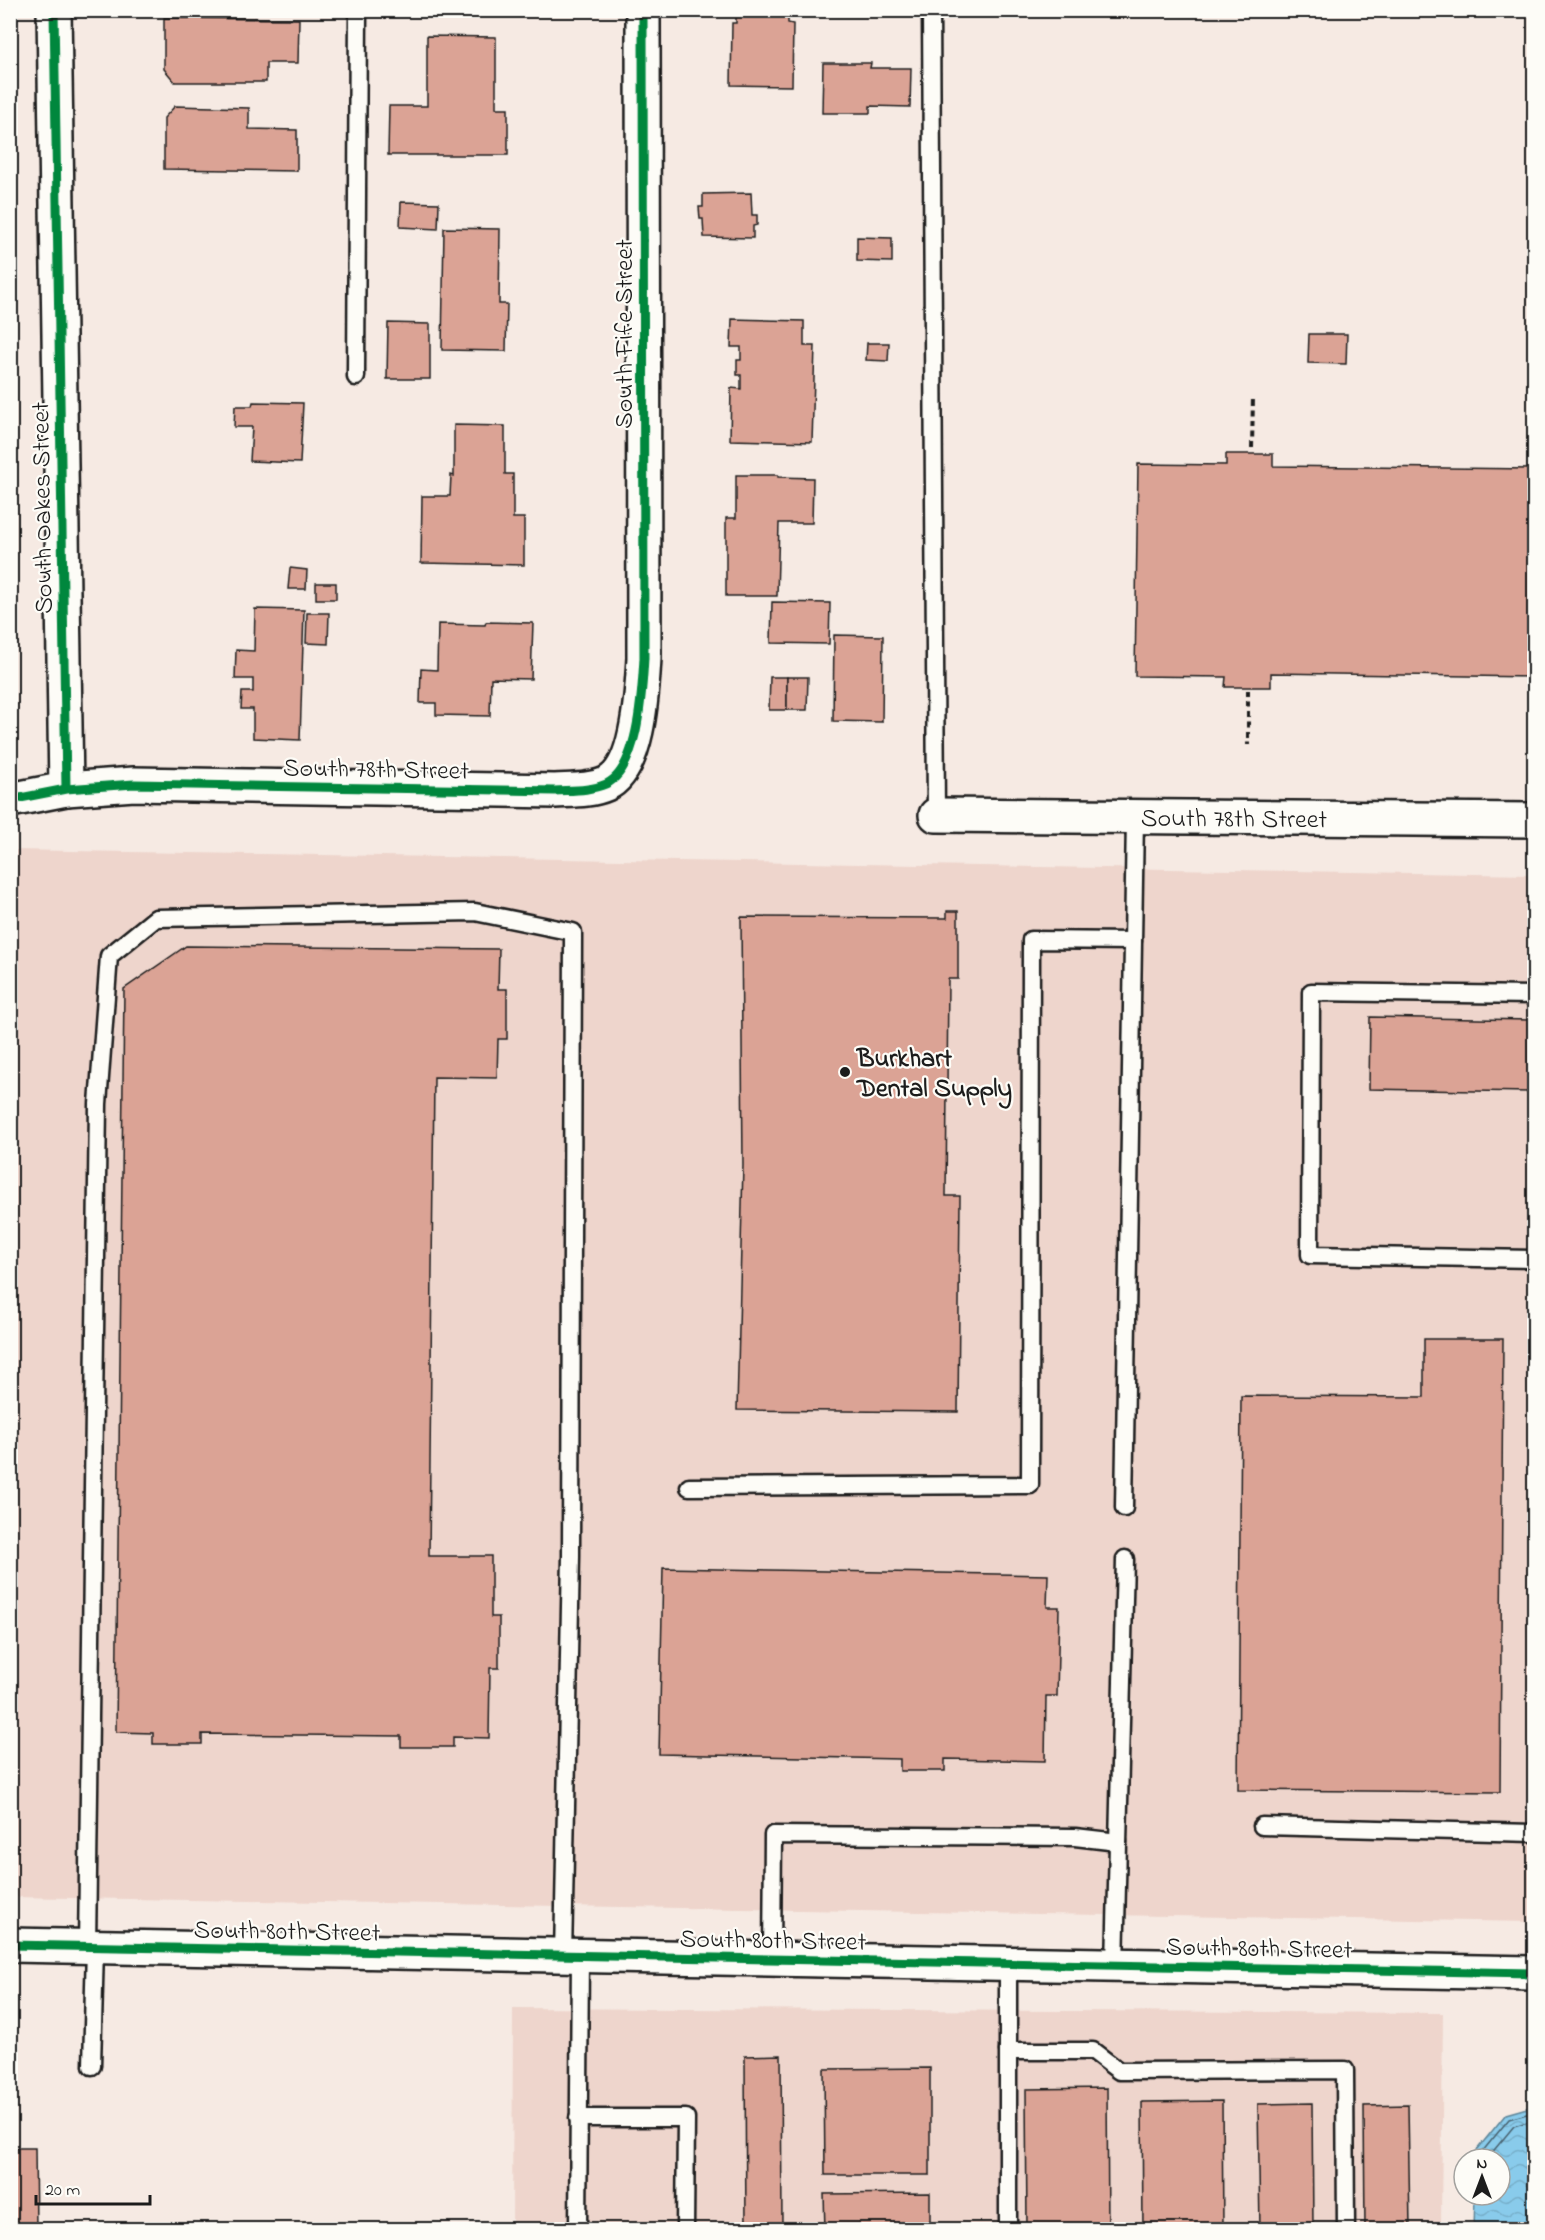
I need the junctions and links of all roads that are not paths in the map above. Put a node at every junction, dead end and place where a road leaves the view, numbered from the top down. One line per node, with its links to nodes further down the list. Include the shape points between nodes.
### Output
1 (54, 10): 7 (street, South Oakes Street)
2 (358, 10): 5 (lane)
3 (644, 10): 6 (street, South Fife Street)
4 (931, 10): 9 (lane)
5 (356, 377)
6 (644, 658): 7 (street, South 78th Street, via 639,710 628,755 615,778 596,787 543,790 134,784)
7 (66, 789): 8 (street, South 78th Street)
8 (10, 800)
9 (936, 815): 10 (street, South 78th Street)
10 (1135, 816): 11 (street, South 78th Street); 12 (lane)
11 (1534, 820)
12 (1133, 941): 15 (lane, via 1031,940 1030,1485); 16 (lane)
13 (1534, 995): 14 (lane, via 1311,992 1310,1231 1310,1255)
14 (1534, 1259)
15 (689, 1487)
16 (1124, 1508)
17 (1125, 1560): 20 (lane)
18 (1262, 1826): 19 (lane)
19 (1534, 1833)
20 (1118, 1842): 24 (lane, via 1075,1837 773,1835); 26 (lane)
21 (10, 1945): 22 (street, South 80th Street)
22 (91, 1947): 23 (street, South 80th Street); 23 (lane, via 90,1635 98,1104 109,956 156,918 475,912 573,932); 29 (lane)
23 (571, 1956): 24 (street, South 80th Street); 30 (lane)
24 (772, 1959): 25 (street, South 80th Street)
25 (1008, 1964): 26 (street, South 80th Street); 28 (lane)
26 (1115, 1966): 27 (street, South 80th Street)
27 (1534, 1973)
28 (1008, 2051): 33 (lane); 34 (lane, via 1093,2051 1119,2072 1345,2070)
29 (92, 2066)
30 (578, 2118): 31 (lane); 32 (lane, via 686,2118)
31 (578, 2229)
32 (685, 2229)
33 (1008, 2229)
34 (1346, 2229)

